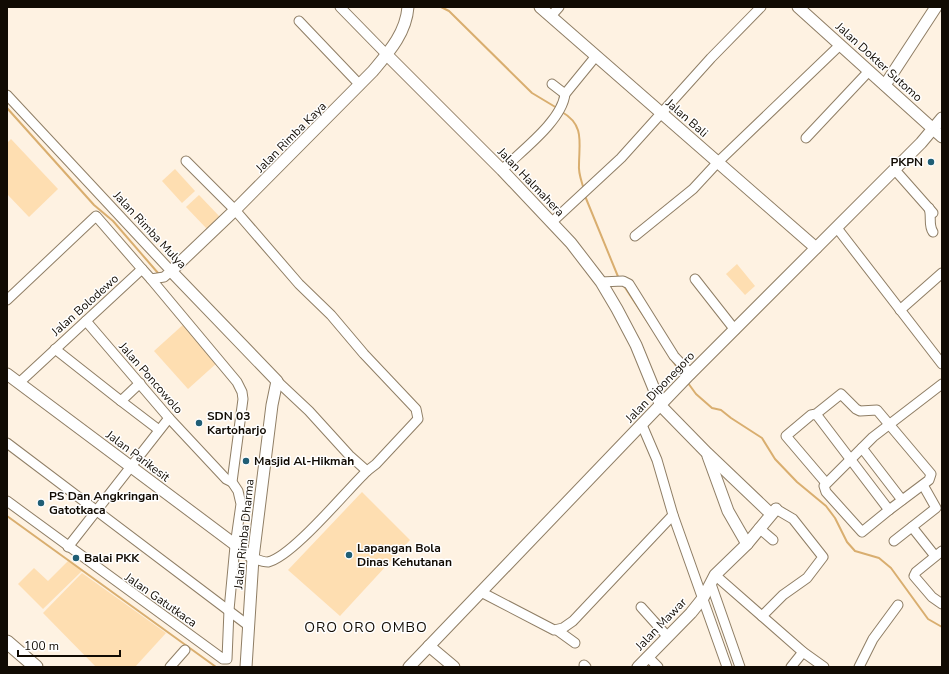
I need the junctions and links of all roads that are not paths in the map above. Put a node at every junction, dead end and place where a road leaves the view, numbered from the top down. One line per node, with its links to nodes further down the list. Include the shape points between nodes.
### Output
1 (340, 7): 11 (street, Jalan Halmahera)
2 (408, 7): 11 (main road, Jalan Rimba Kaya, via 403,32)
3 (540, 7): 8 (main road, Jalan Bali)
4 (559, 7): 8 (street)
5 (761, 7): 19 (street)
6 (798, 7): 10 (main road, Jalan Dokter Sutomo)
7 (936, 7): 16 (main road)
8 (550, 16): 12 (main road, Jalan Bali)
9 (299, 22): 15 (street)
10 (840, 45): 13 (main road, Jalan Dokter Sutomo); 25 (street)
11 (387, 55): 15 (main road, Jalan Rimba Kaya); 26 (main road, Jalan Halmahera)
12 (596, 56): 18 (street); 19 (main road, Jalan Bali)
13 (869, 71): 16 (main road, Jalan Dokter Sutomo); 23 (street)
14 (552, 84): 18 (street)
15 (360, 85): 28 (main road, Jalan Rimba Kaya)
16 (885, 85): 21 (main road, Jalan Dokter Sutomo)
17 (7, 94): 35 (street, Jalan Rimba Mulya)
18 (565, 94): 26 (street, via 559,111)
19 (661, 112): 25 (main road, Jalan Bali); 29 (street, via 621,158)
20 (942, 118): 21 (main road, Jalan Diponegoro)
21 (933, 128): 22 (main road, Jalan Dokter Sutomo); 27 (main road, Jalan Diponegoro)
22 (942, 137)
23 (806, 138)
24 (186, 160): 28 (street)
25 (718, 162): 32 (street, via 693,189); 33 (main road, Jalan Bali)
26 (502, 170): 29 (main road, Jalan Halmahera)
27 (895, 170): 30 (main road, Jalan Diponegoro); 31 (street, via 931,211 930,226)
28 (235, 210): 35 (main road, Jalan Rimba Kaya); 64 (street, via 299,284 331,315 416,409 418,419 414,426)
29 (552, 222): 39 (main road, Jalan Halmahera)
30 (836, 228): 33 (main road, Jalan Diponegoro); 41 (street)
31 (933, 232)
32 (635, 236)
33 (816, 248): 43 (main road, Jalan Diponegoro)
34 (142, 269): 37 (street); 40 (street, via 96,216); 42 (street, Jalan Bolodewo)
35 (171, 271): 37 (street, via 164,276); 48 (main road, Jalan Rimba Mulya)
36 (942, 273): 41 (street)
37 (151, 279): 65 (street, via 237,382 242,392)
38 (695, 279): 43 (street)
39 (601, 282): 47 (street, via 620,281 629,284); 53 (main road, Jalan Halmahera, via 636,345)
40 (7, 300)
41 (900, 310): 45 (street)
42 (86, 321): 44 (street, Jalan Bolodewo); 50 (street, Jalan Poncowolo)
43 (734, 330): 47 (main road, Jalan Diponegoro)
44 (55, 349): 49 (street, Jalan Bolodewo); 52 (street)
45 (942, 364)
46 (7, 374): 49 (main road, Jalan Parikesit)
47 (686, 378): 53 (main road, Jalan Diponegoro)
48 (277, 381): 64 (street); 82 (main road, Jalan Rimba Dharma)
49 (20, 382): 63 (main road, Jalan Parikesit)
50 (140, 383): 52 (street); 55 (street, Jalan Poncowolo)
51 (942, 384): 56 (street)
52 (121, 400): 58 (street)
53 (661, 406): 57 (main road, Jalan Diponegoro); 61 (main road)
54 (816, 414): 56 (street, via 841,394 860,411 877,410); 62 (street); 66 (street, via 811,415 786,437)
55 (169, 418): 58 (street); 65 (street, Jalan Poncowolo, via 226,479)
56 (889, 424): 60 (street); 67 (street, via 930,474 929,480)
57 (642, 425): 73 (street, via 657,460); 84 (main road, Jalan Diponegoro)
58 (159, 430): 63 (street)
59 (7, 443): 71 (street)
60 (862, 448): 62 (street); 68 (street)
61 (707, 453): 72 (main road); 78 (main road, via 728,511)
62 (850, 459): 66 (street); 70 (street)
63 (131, 466): 71 (street); 79 (main road, Jalan Parikesit)
64 (367, 471): 82 (street, via 288,551 269,561)
65 (232, 482): 79 (street, via 238,491 241,504)
66 (826, 483): 70 (street, via 826,492 862,532)
67 (923, 485): 68 (street); 74 (street, via 936,508)
68 (902, 500): 70 (street)
69 (7, 501): 80 (street, Jalan Gatutkaca)
70 (889, 510)
71 (96, 511): 80 (street); 89 (street)
72 (774, 511): 75 (main road, Jalan Mawar); 90 (street, via 793,520 823,557 807,578 783,595)
73 (673, 515): 85 (street); 92 (street, via 573,621)
74 (912, 527): 77 (street); 81 (street)
75 (759, 528): 76 (street); 78 (main road, Jalan Mawar)
76 (773, 540)
77 (894, 541)
78 (747, 544): 83 (main road, Jalan Mawar)
79 (234, 546): 82 (main road, Jalan Parikesit); 89 (street)
80 (68, 547): 89 (street, Jalan Gatutkaca, via 226,660)
81 (938, 553): 86 (street, via 914,576 932,597)
82 (253, 558): 91 (main road, Jalan Rimba Dharma)
83 (713, 580): 85 (main road, Jalan Mawar); 90 (street); 108 (street)
84 (481, 592): 92 (street); 96 (main road, Jalan Diponegoro)
85 (702, 598): 93 (main road, Jalan Mawar, via 691,613); 107 (street)
86 (942, 604)
87 (898, 605): 111 (street, via 873,639)
88 (641, 607): 93 (street)
89 (229, 610): 91 (street)
90 (762, 616): 98 (street)
91 (249, 626): 102 (main road, Jalan Rimba Dharma)
92 (557, 630): 95 (street)
93 (666, 636): 99 (main road, Jalan Mawar)
94 (7, 642): 100 (highway)
95 (575, 643)
96 (429, 646): 103 (main road, Jalan Diponegoro); 104 (main road)
97 (185, 650): 101 (street)
98 (803, 652): 109 (street); 110 (street)
99 (648, 657): 105 (main road, Jalan Mawar); 106 (street)
100 (34, 666)
101 (170, 667)
102 (246, 667)
103 (409, 667)
104 (454, 667)
105 (638, 667)
106 (658, 667)
107 (727, 667)
108 (740, 667)
109 (791, 667)
110 (824, 667)
111 (859, 667)

